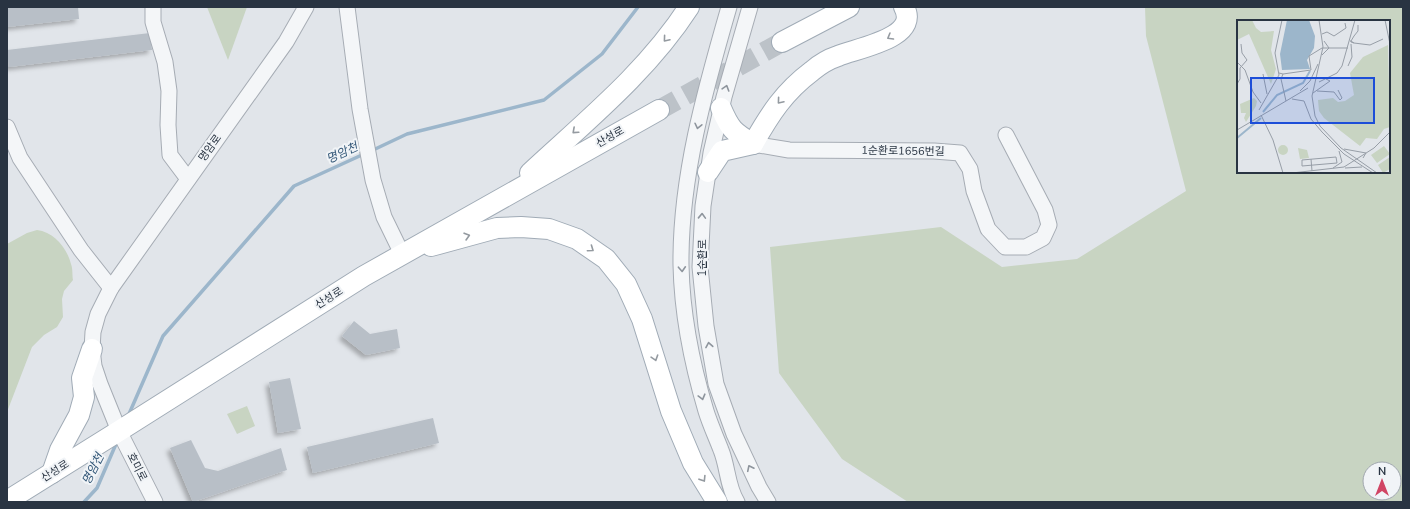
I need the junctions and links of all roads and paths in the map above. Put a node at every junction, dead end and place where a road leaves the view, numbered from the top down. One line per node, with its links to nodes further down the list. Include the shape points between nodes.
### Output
1 (153, 7): 16 (street, via 153,22 165,62 169,91 170,155)
2 (306, 7): 16 (street, 명암로, via 286,42)
3 (347, 7): 18 (street, via 360,109 373,180 384,217)
4 (689, 7): 17 (main road, one-way to 17, via 676,27 640,70)
5 (729, 7): 26 (street, 1순환로, one-way to 26, via 689,168 681,265 685,316 693,362 706,412 724,456 732,494)
6 (750, 7): 10 (street, 1순환로, one-way to 6)
7 (849, 7): 9 (main road)
8 (904, 7): 14 (main road, one-way to 14, via 908,15 906,25 897,34 884,41 836,56 812,70 791,88 775,107)
9 (782, 42)
10 (721, 108): 14 (main road, via 736,134); 15 (street, 1순환로)
11 (659, 110): 17 (main road, 산성로)
12 (7, 127): 19 (street, via 20,158 81,250)
13 (1006, 135): 14 (street, 1순환로1656번길, via 1045,210 1050,225 1043,238 1026,247 1005,247 988,229 974,191 970,169 960,153 789,150)
14 (753, 144): 15 (main road, via 722,151)
15 (708, 172): 27 (street, 1순환로, one-way to 15, via 734,434 716,384 706,326 700,267 703,206)
16 (188, 178): 19 (street, 명암로)
17 (508, 194): 18 (main road, 산성로)
18 (402, 254): 21 (main road, 산성로); 25 (main road, one-way to 25, via 497,228 521,227 549,229 577,239 606,259 626,284 642,319 671,411 693,463)
19 (111, 288): 20 (street, 명암로, via 98,314)
20 (92, 349): 21 (street, 명암로, via 100,384); 22 (main road, via 82,378 84,396 79,415 60,450)
21 (120, 431): 22 (main road, 산성로); 24 (street, 호미로)
22 (52, 473): 23 (main road, 산성로)
23 (7, 500)
24 (155, 502)
25 (717, 502)
26 (737, 502)
27 (768, 502)

